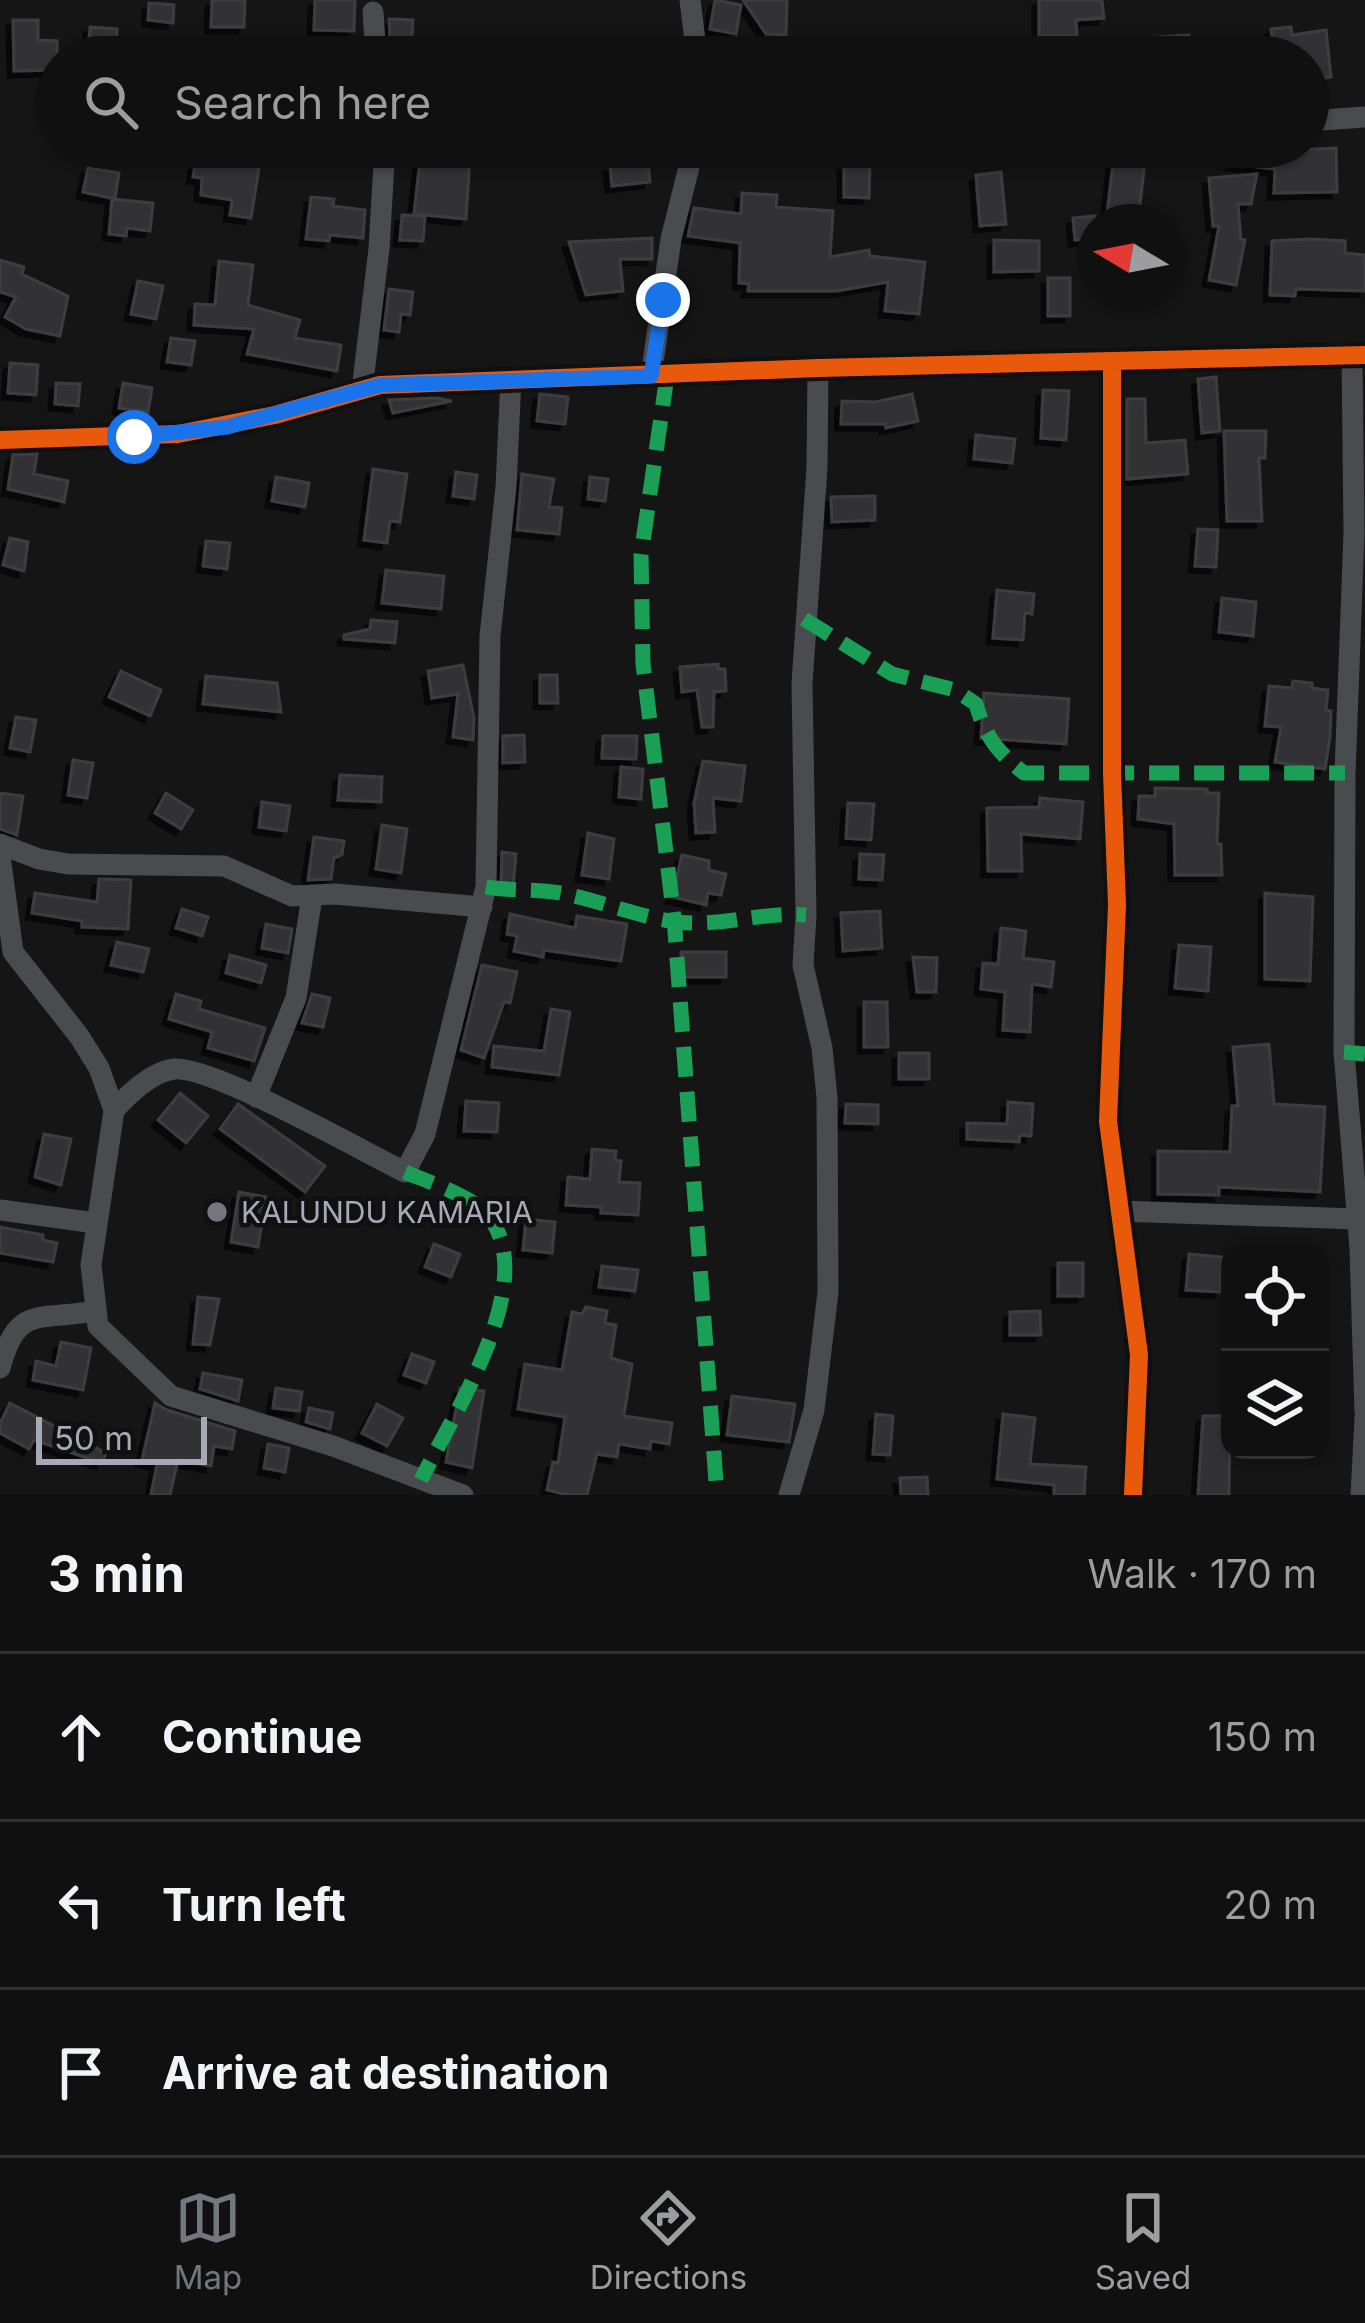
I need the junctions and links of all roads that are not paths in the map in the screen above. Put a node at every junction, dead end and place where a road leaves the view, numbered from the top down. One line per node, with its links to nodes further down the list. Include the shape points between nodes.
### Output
1 (690, 0): 4 (street)
2 (373, 11): 3 (street)
3 (375, 36)
4 (694, 36)
5 (1365, 117): 6 (street)
6 (1329, 120)
7 (385, 168): 14 (street)
8 (689, 168): 12 (street)
9 (1358, 356): 10 (street); 16 (street)
10 (1112, 361): 11 (street); 24 (street, via 1117,904 1108,1121)
11 (818, 368): 12 (street); 31 (street, via 802,684 802,965 827,1097 827,1292 814,1410)
12 (651, 376): 13 (street)
13 (511, 378): 14 (street); 20 (street, via 490,636)
14 (362, 390): 15 (street, via 178,434)
15 (0, 440)
16 (1355, 788): 25 (street, via 1344,1052)
17 (0, 844): 19 (street, via 68,864 224,866 267,888)
18 (0, 856): 22 (street, via 13,952 79,1036)
19 (312, 897): 20 (street); 21 (street, via 296,998)
20 (482, 907): 21 (street, via 425,1134 405,1172)
21 (256, 1097): 22 (street, via 179,1068 155,1074)
22 (114, 1110): 26 (street)
23 (0, 1210): 26 (street)
24 (1119, 1211): 25 (street); 32 (street, via 1139,1355)
25 (1357, 1219): 29 (street)
26 (96, 1223): 27 (street)
27 (94, 1311): 28 (street, via 32,1318 14,1329); 30 (street, via 98,1326 171,1396)
28 (0, 1368)
29 (1365, 1415): 33 (street)
30 (463, 1495)
31 (789, 1495)
32 (1132, 1495)
33 (1361, 1495)

